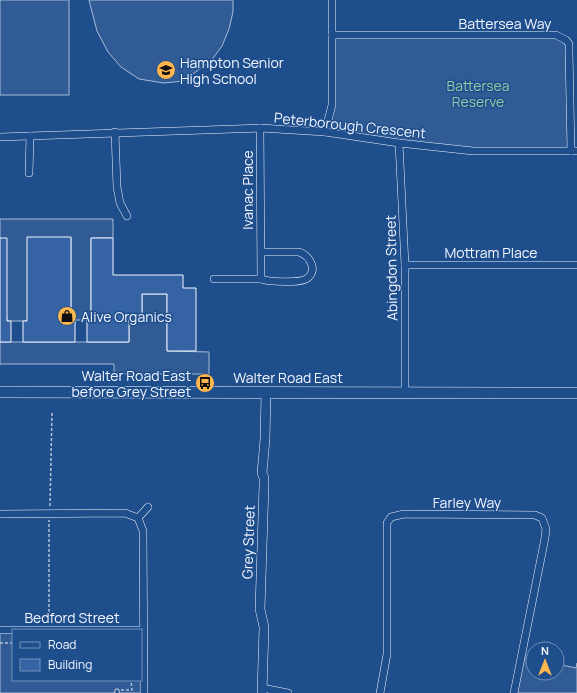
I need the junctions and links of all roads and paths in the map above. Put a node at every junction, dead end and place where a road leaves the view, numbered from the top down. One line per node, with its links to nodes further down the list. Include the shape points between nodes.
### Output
1 (332, 0): 2 (street)
2 (332, 35): 5 (street, via 332,105); 9 (street, Battersea Way, via 562,37 569,44)
3 (260, 128): 4 (street, Peterborough Crescent); 5 (street, Peterborough Crescent); 12 (street, Ivanac Place)
4 (115, 132): 6 (street, Peterborough Crescent); 11 (street, via 117,187 120,203)
5 (325, 132): 8 (street, Peterborough Crescent)
6 (30, 136): 7 (street, Peterborough Crescent); 10 (street)
7 (0, 137)
8 (399, 143): 9 (street, Peterborough Crescent, via 472,151); 13 (street, Abingdon Street)
9 (574, 151)
10 (29, 173)
11 (127, 216)
12 (261, 252): 16 (street, Ivanac Place); 16 (street, via 299,252 307,256 312,265 309,276 300,281)
13 (405, 265): 14 (street, Mottram Place); 19 (street, Abingdon Street)
14 (577, 265)
15 (214, 279): 16 (street)
16 (261, 279)
17 (0, 392): 18 (main road, Walter Road East)
18 (266, 392): 19 (main road, Walter Road East); 30 (street, Grey Street, via 260,608 264,627)
19 (405, 392): 20 (main road, Walter Road East)
20 (577, 392)
21 (148, 507): 23 (street)
22 (0, 514): 23 (street, via 125,513)
23 (138, 518): 26 (street, via 143,531)
24 (0, 630): 25 (street, Bedford Street)
25 (12, 630)
26 (143, 630): 32 (street)
27 (0, 643): 28 (path)
28 (12, 643)
29 (131, 681): 31 (path, via 132,690)
30 (262, 690): 33 (street)
31 (117, 692)
32 (144, 693)
33 (288, 693)
34 (380, 693): 35 (street, Farley Way, via 387,654 387,524 391,518 404,514 535,515 542,518 546,529 545,538)
35 (514, 693)

